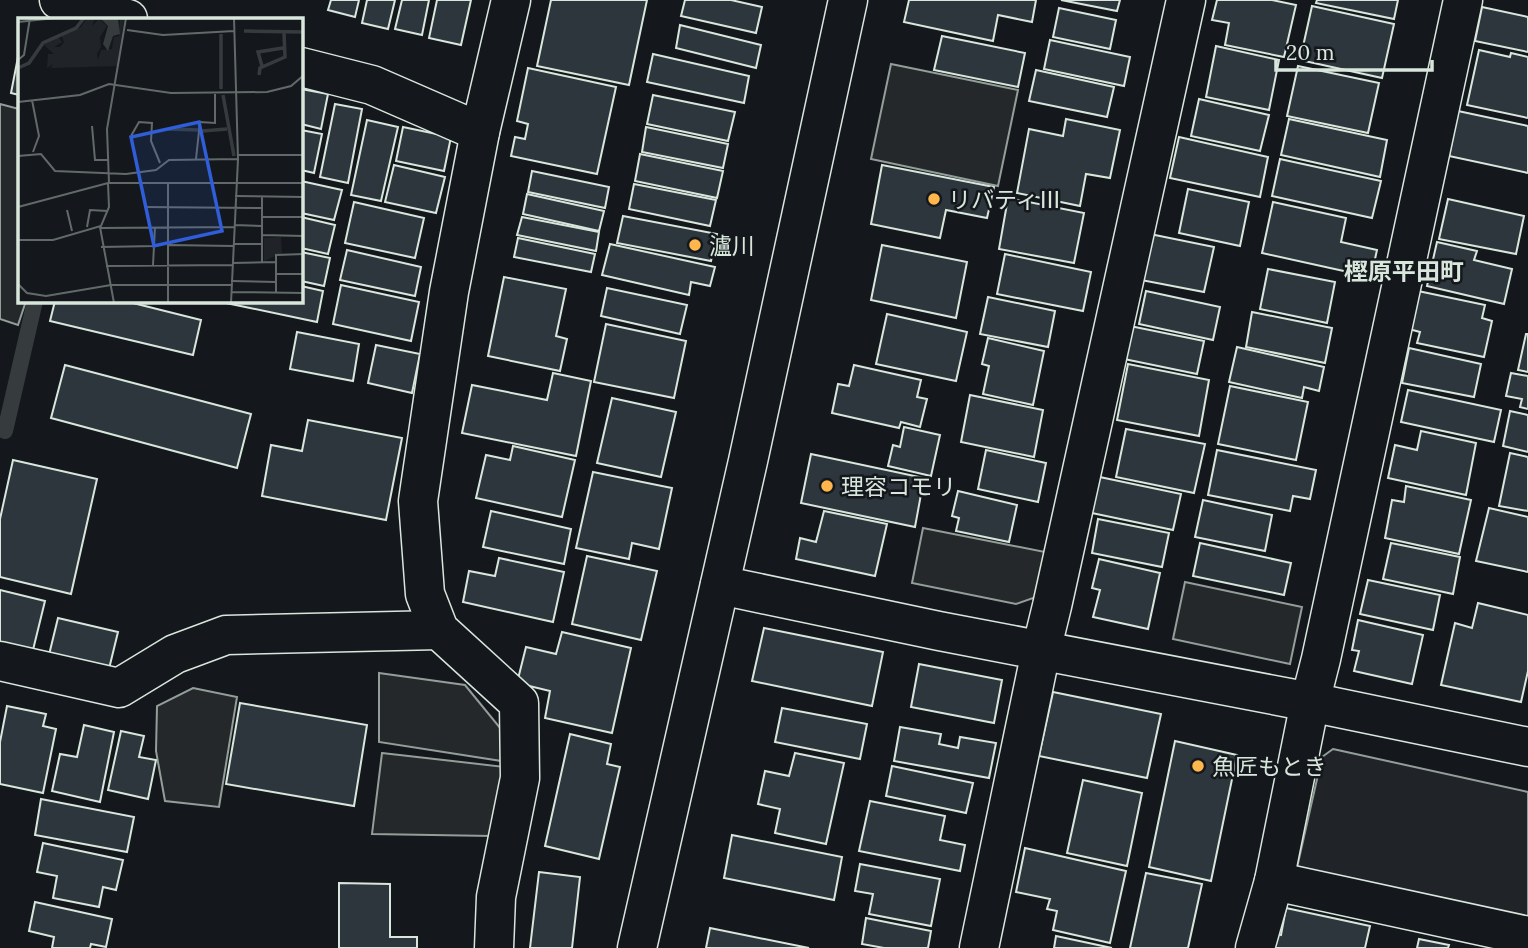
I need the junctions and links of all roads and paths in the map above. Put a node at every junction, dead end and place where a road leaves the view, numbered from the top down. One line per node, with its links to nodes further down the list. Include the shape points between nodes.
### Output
1 (59, 0): 6 (street)
2 (511, 0): 8 (street)
3 (848, 0): 9 (street)
4 (1186, 0): 11 (street)
5 (1463, 0): 13 (street)
6 (124, 18)
7 (303, 67): 8 (street, via 372,85)
8 (480, 132): 10 (street, via 449,292 418,501 425,594)
9 (720, 585): 11 (street); 18 (street)
10 (439, 630): 12 (street, via 226,635 175,654 119,688); 17 (street, via 519,703 520,778 496,897)
11 (1041, 651): 13 (street); 19 (street)
12 (0, 661)
13 (1310, 702): 14 (street); 15 (street)
14 (1528, 747)
15 (1273, 881): 16 (street); 20 (street)
16 (1528, 936)
17 (494, 948)
18 (637, 948)
19 (979, 948)
20 (1255, 948)

